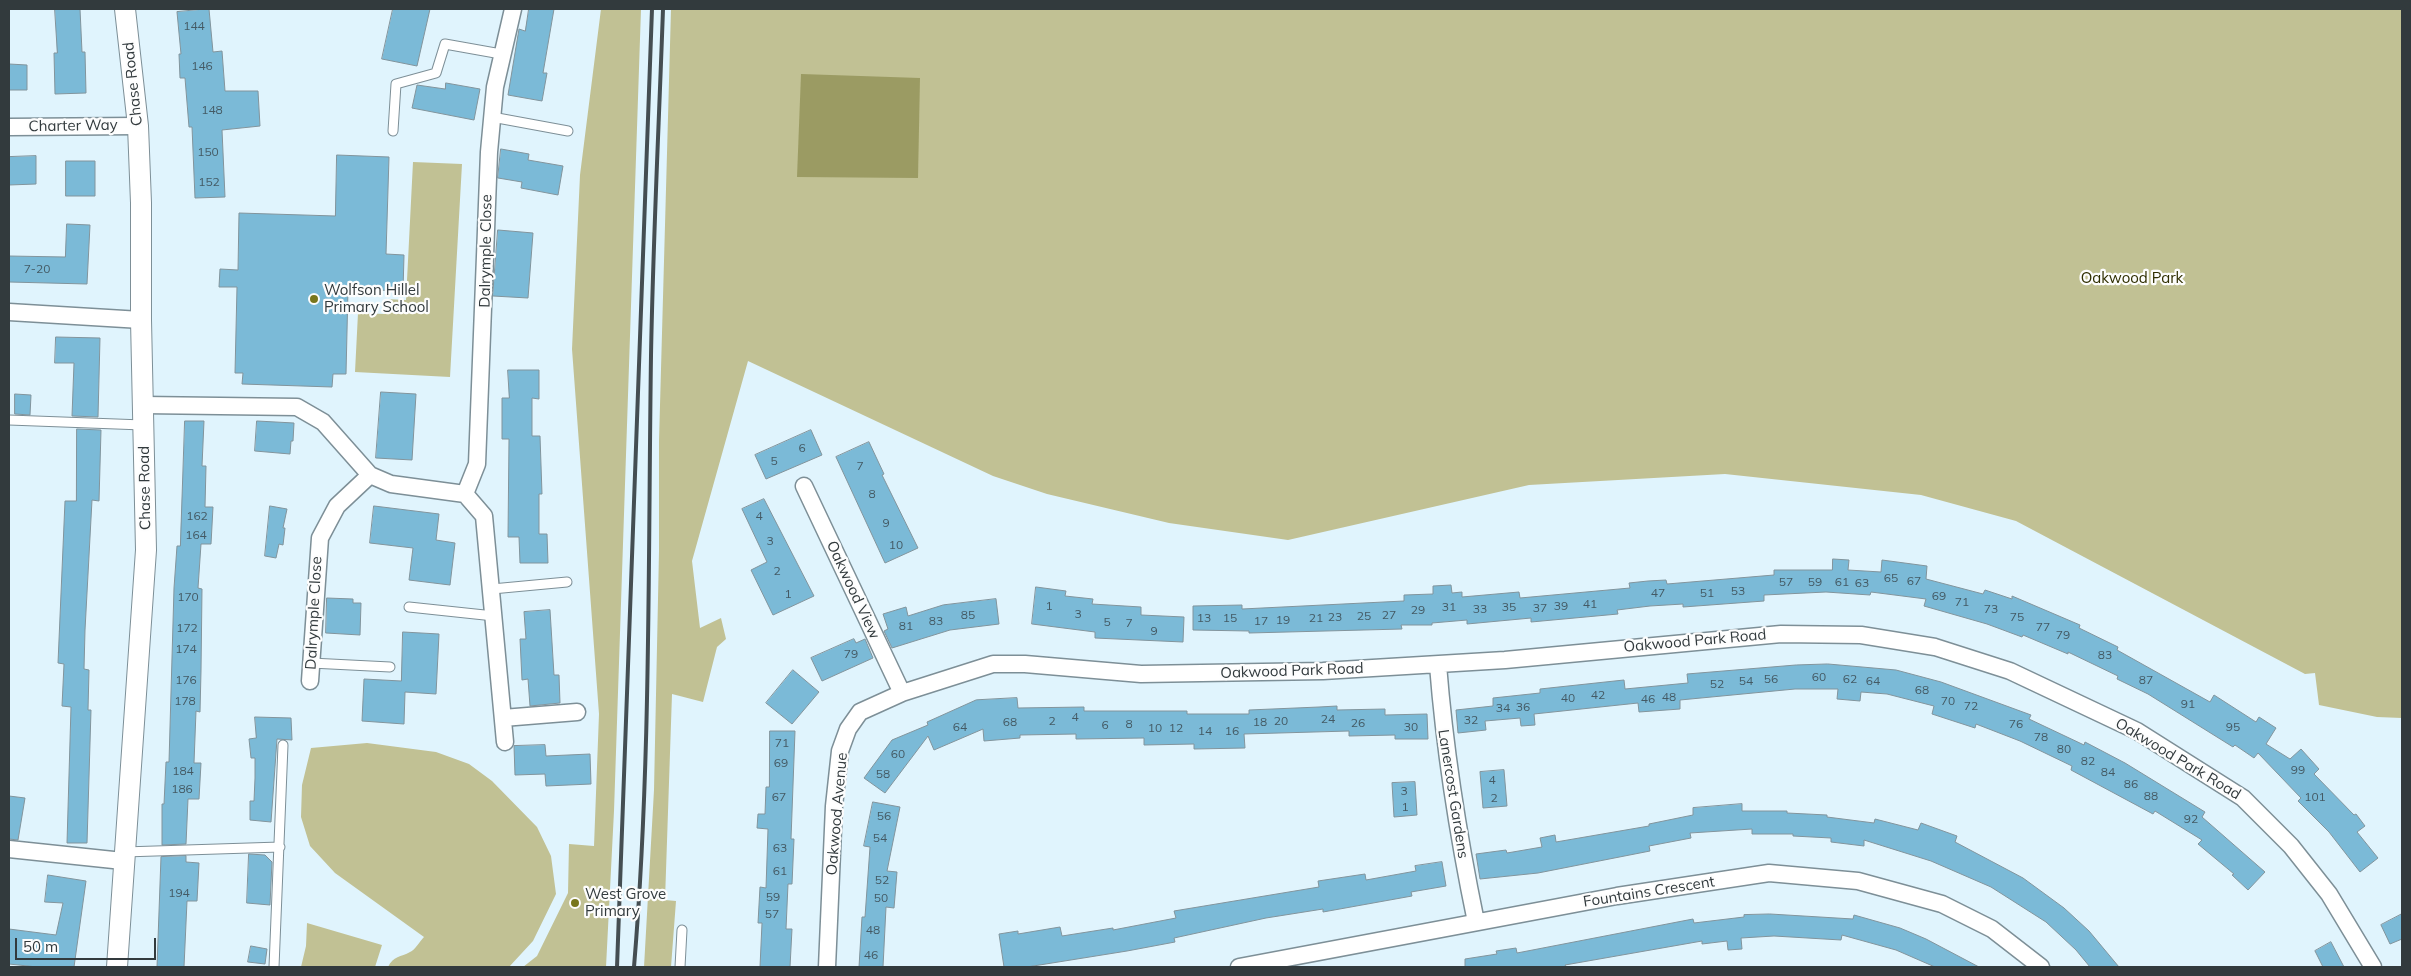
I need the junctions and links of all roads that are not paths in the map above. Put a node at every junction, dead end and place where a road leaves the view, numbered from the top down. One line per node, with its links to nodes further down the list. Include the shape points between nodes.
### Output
1 (126, 9): 5 (street, Chase Road)
2 (513, 9): 3 (street, Dalrymple Close)
3 (501, 54): 4 (street, Dalrymple Close); 7 (lane, via 445,44 436,73 396,84)
4 (492, 117): 8 (lane); 16 (street, Dalrymple Close, via 478,464)
5 (138, 126): 6 (street, Charter Way); 10 (street, Chase Road)
6 (9, 127)
7 (393, 131)
8 (568, 131)
9 (9, 312): 10 (street)
10 (141, 320): 11 (street, Chase Road)
11 (143, 405): 13 (street, Chase Road); 14 (street, via 297,407 323,422)
12 (9, 420): 13 (lane)
13 (143, 425): 32 (street, Chase Road, via 146,550)
14 (370, 474): 16 (street, via 391,484); 21 (street, Dalrymple Close, via 337,506 320,538)
15 (804, 486): 25 (street, Oakwood View)
16 (465, 494): 18 (street, via 484,516)
17 (567, 582): 18 (lane)
18 (492, 589): 20 (street)
19 (409, 607): 20 (lane)
20 (494, 616): 27 (street)
21 (311, 663): 23 (lane); 24 (street, Dalrymple Close)
22 (1438, 665): 25 (street, Oakwood Park Road, via 1323,671 1141,674 993,664); 33 (street, Lanercost Gardens, via 1444,743); 41 (street, Oakwood Park Road, via 1781,634 1861,635 1935,648 2000,668 2137,730 2243,798 2291,846 2329,894)
23 (390, 667)
24 (310, 681)
25 (902, 693): 38 (street, Oakwood Avenue, via 860,712 848,729 840,752 834,806)
26 (578, 712): 27 (street)
27 (503, 718): 28 (street)
28 (505, 742)
29 (283, 745): 30 (lane)
30 (280, 847): 32 (lane); 36 (lane)
31 (9, 849): 32 (street)
32 (124, 856): 35 (street, Chase Road)
33 (1476, 922): 39 (street, Fountains Crescent); 40 (street, Fountains Crescent, via 1769,873 1858,880 1942,904 1992,929)
34 (682, 930): 37 (lane)
35 (117, 967)
36 (274, 967)
37 (680, 967)
38 (827, 967)
39 (1239, 967)
40 (2041, 967)
41 (2373, 967)

